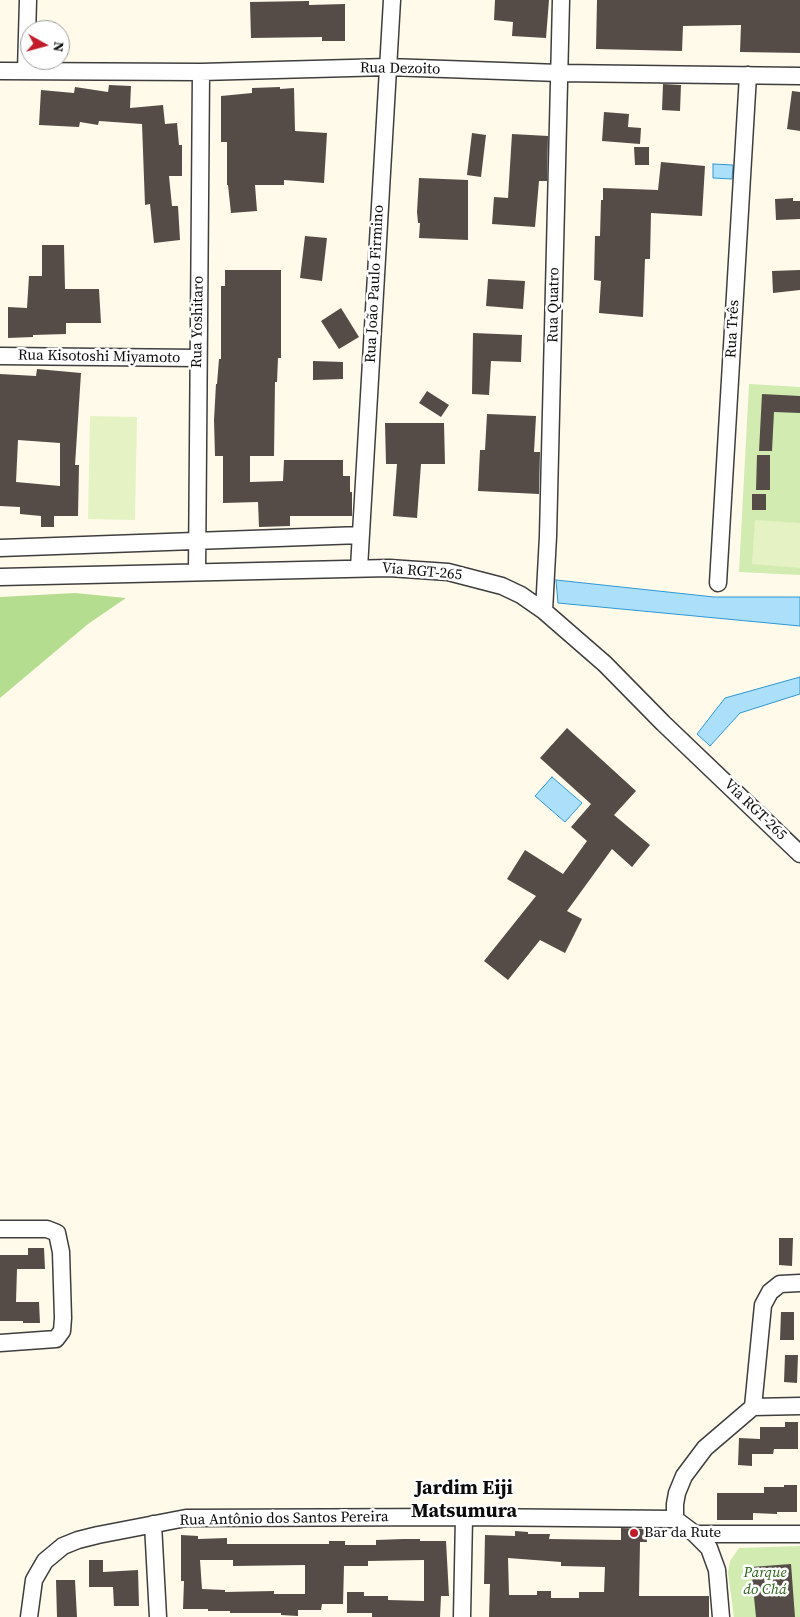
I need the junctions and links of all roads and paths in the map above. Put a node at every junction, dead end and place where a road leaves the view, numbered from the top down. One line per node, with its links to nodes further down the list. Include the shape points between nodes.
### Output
1 (28, 0): 6 (street)
2 (392, 0): 4 (street, Rua João Paulo Firmino)
3 (561, 0): 8 (street, Rua Quatro)
4 (388, 67): 7 (street, Rua Dezoito); 8 (street, Rua Dezoito); 13 (street, Rua João Paulo Firmino)
5 (0, 71): 6 (street, Rua Dezoito)
6 (26, 71): 7 (street, Rua Dezoito)
7 (201, 72): 12 (street, Rua Yoshitaro)
8 (559, 73): 9 (street, Rua Dezoito); 20 (street, Rua Quatro)
9 (748, 75): 10 (street, Rua Dezoito); 19 (street, Rua Três)
10 (800, 76)
11 (0, 356): 12 (street, Rua Kisotoshi Miyamoto)
12 (198, 358): 14 (street, Rua Yoshitaro)
13 (361, 535): 14 (street); 16 (street, Rua João Paulo Firmino)
14 (198, 540): 15 (street); 17 (street, Rua Yoshitaro)
15 (0, 548)
16 (359, 568): 17 (street, Via RGT-265); 20 (street, Via RGT-265, via 448,572 480,579 521,595)
17 (197, 572): 18 (street, Via RGT-265)
18 (0, 577)
19 (718, 583)
20 (544, 611): 21 (street, Via RGT-265, via 605,664)
21 (800, 854)
22 (0, 1229): 24 (street, via 47,1229 57,1233 61,1252 63,1318 62,1331 56,1339)
23 (800, 1282): 26 (street, via 780,1284 770,1292 763,1305)
24 (0, 1343)
25 (800, 1406): 26 (street)
26 (753, 1407): 28 (street, via 705,1448 684,1476 675,1504)
27 (464, 1517): 28 (street, Rua Antônio dos Santos Pereira); 29 (street, Rua Antônio dos Santos Pereira, via 186,1518); 34 (street)
28 (675, 1519): 30 (street)
29 (153, 1524): 32 (street, Rua Antônio dos Santos Pereira, via 63,1546 45,1561 34,1580); 33 (street)
30 (695, 1534): 31 (street); 35 (street, via 714,1558)
31 (800, 1534)
32 (29, 1614)
33 (158, 1617)
34 (462, 1617)
35 (721, 1617)

